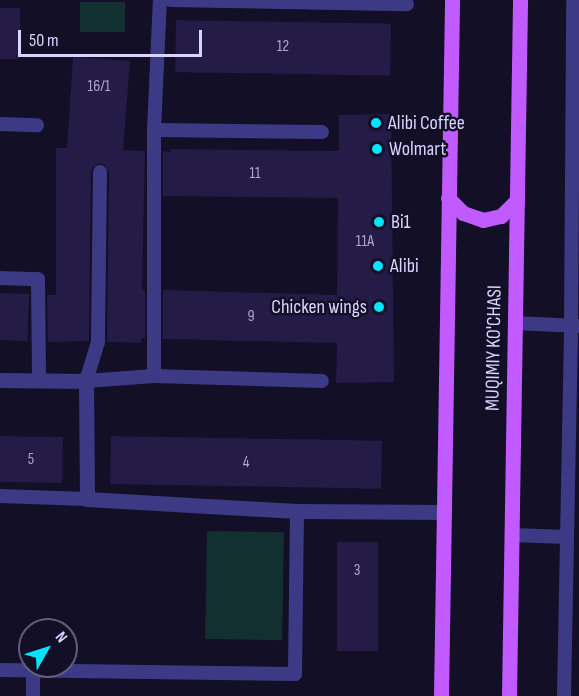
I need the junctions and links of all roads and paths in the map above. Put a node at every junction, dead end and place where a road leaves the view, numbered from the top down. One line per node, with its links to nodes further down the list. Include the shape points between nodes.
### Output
1 (160, 0): 10 (lane)
2 (170, 0): 3 (lane)
3 (305, 0): 7 (lane)
4 (452, 0): 13 (main road)
5 (520, 0): 14 (main road, MUQIMIY KO'CHASI)
6 (573, 0): 17 (lane)
7 (407, 4)
8 (0, 124): 9 (lane)
9 (37, 125)
10 (154, 130): 11 (lane); 18 (lane)
11 (322, 132)
12 (100, 172): 21 (lane, via 98,342)
13 (448, 198): 14 (main road, via 463,213 483,220 501,216); 26 (main road)
14 (517, 200): 16 (main road, MUQIMIY KO'CHASI)
15 (0, 278): 20 (lane, via 38,279)
16 (515, 323): 17 (lane); 27 (main road, MUQIMIY KO'CHASI)
17 (575, 326): 28 (lane)
18 (154, 376): 21 (lane); 22 (lane)
19 (0, 380): 20 (street)
20 (39, 380): 21 (street)
21 (86, 381): 24 (street)
22 (322, 381)
23 (0, 496): 24 (lane)
24 (87, 499): 25 (street)
25 (297, 511): 26 (street); 31 (lane, via 295,674)
26 (444, 512): 34 (main road)
27 (512, 536): 28 (lane); 35 (main road, MUQIMIY KO'CHASI)
28 (567, 537): 36 (lane)
29 (0, 670): 30 (lane)
30 (18, 671)
31 (78, 672)
32 (33, 678): 33 (lane)
33 (33, 696)
34 (441, 696)
35 (509, 696)
36 (564, 696)

